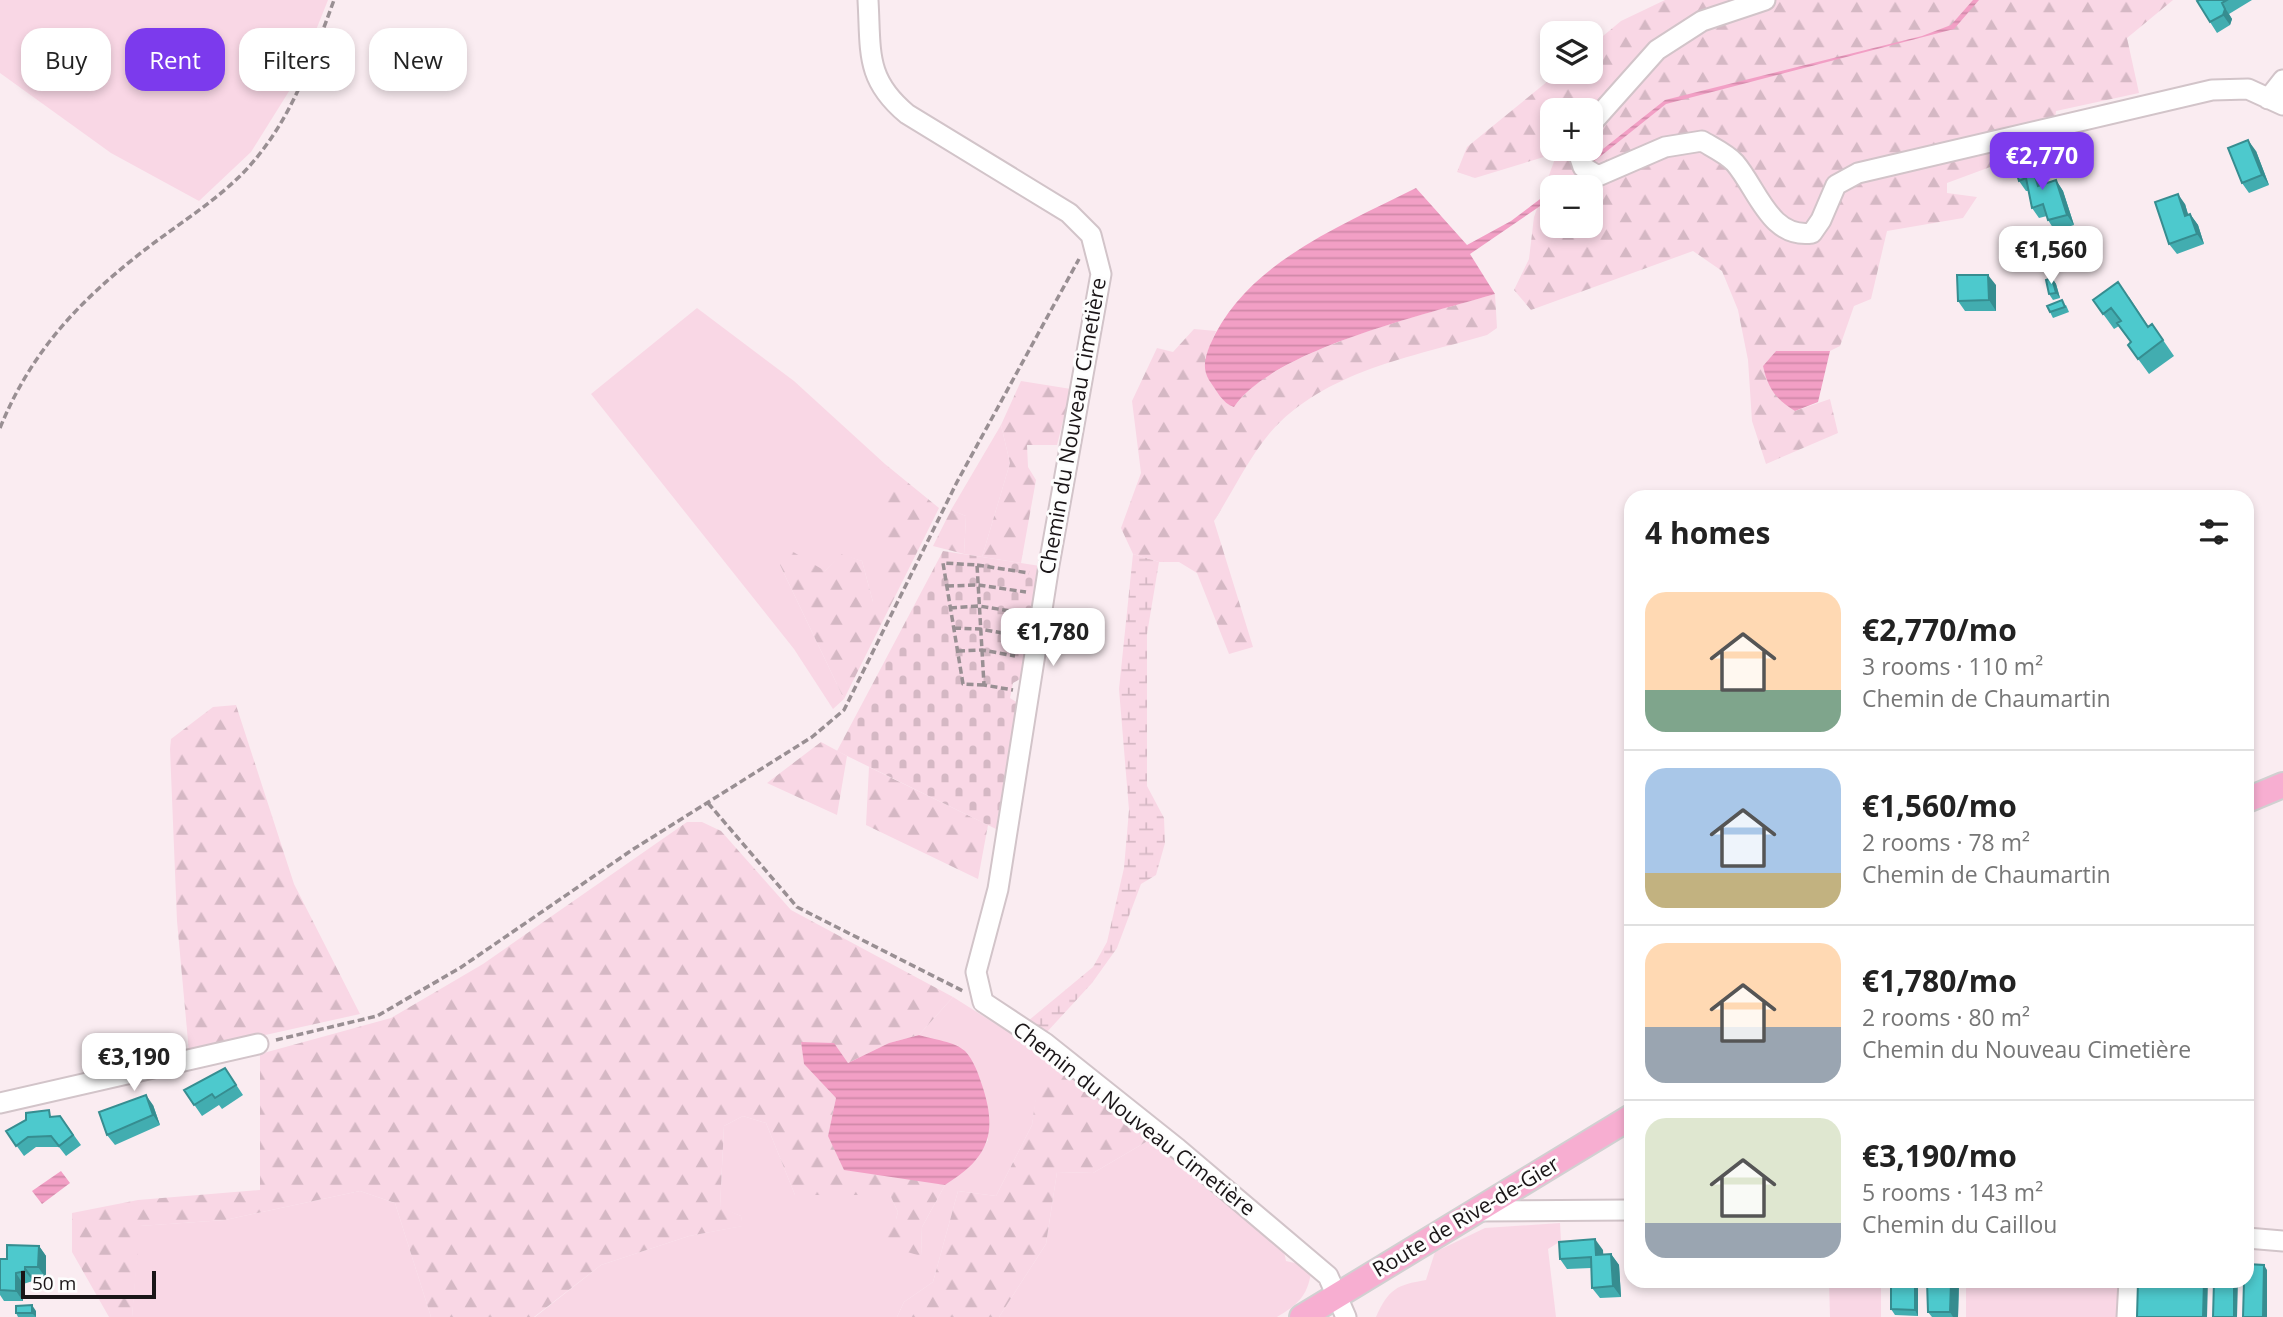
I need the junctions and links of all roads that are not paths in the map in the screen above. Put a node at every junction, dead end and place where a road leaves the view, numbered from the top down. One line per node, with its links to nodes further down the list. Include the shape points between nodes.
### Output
1 (868, 0): 17 (street, Chemin du Nouveau Cimetière, via 877,82 888,98 1069,213 1091,235 1101,274 998,889 976,972 984,1002 1178,1149 1328,1276)
2 (1765, 0): 5 (street, via 1702,21 1657,51)
3 (2283, 80): 4 (street)
4 (2276, 102): 6 (street, via 2248,89 2212,90 1858,173 1836,185 1812,233 1798,235 1785,231 1734,161 1702,141 1665,147 1598,176)
5 (1603, 111)
6 (1581, 161)
7 (2283, 785): 8 (main road)
8 (2254, 797)
9 (258, 1044): 10 (street)
10 (0, 1103)
11 (1624, 1121): 12 (main road, Route de Rive-de-Gier)
12 (1476, 1210): 13 (street); 17 (main road, Route de Rive-de-Gier)
13 (1624, 1210)
14 (2254, 1239): 15 (street)
15 (2283, 1241)
16 (2129, 1288): 19 (street)
17 (1342, 1306): 18 (main road, Route de Rive-de-Gier)
18 (1302, 1317)
19 (2127, 1317)

